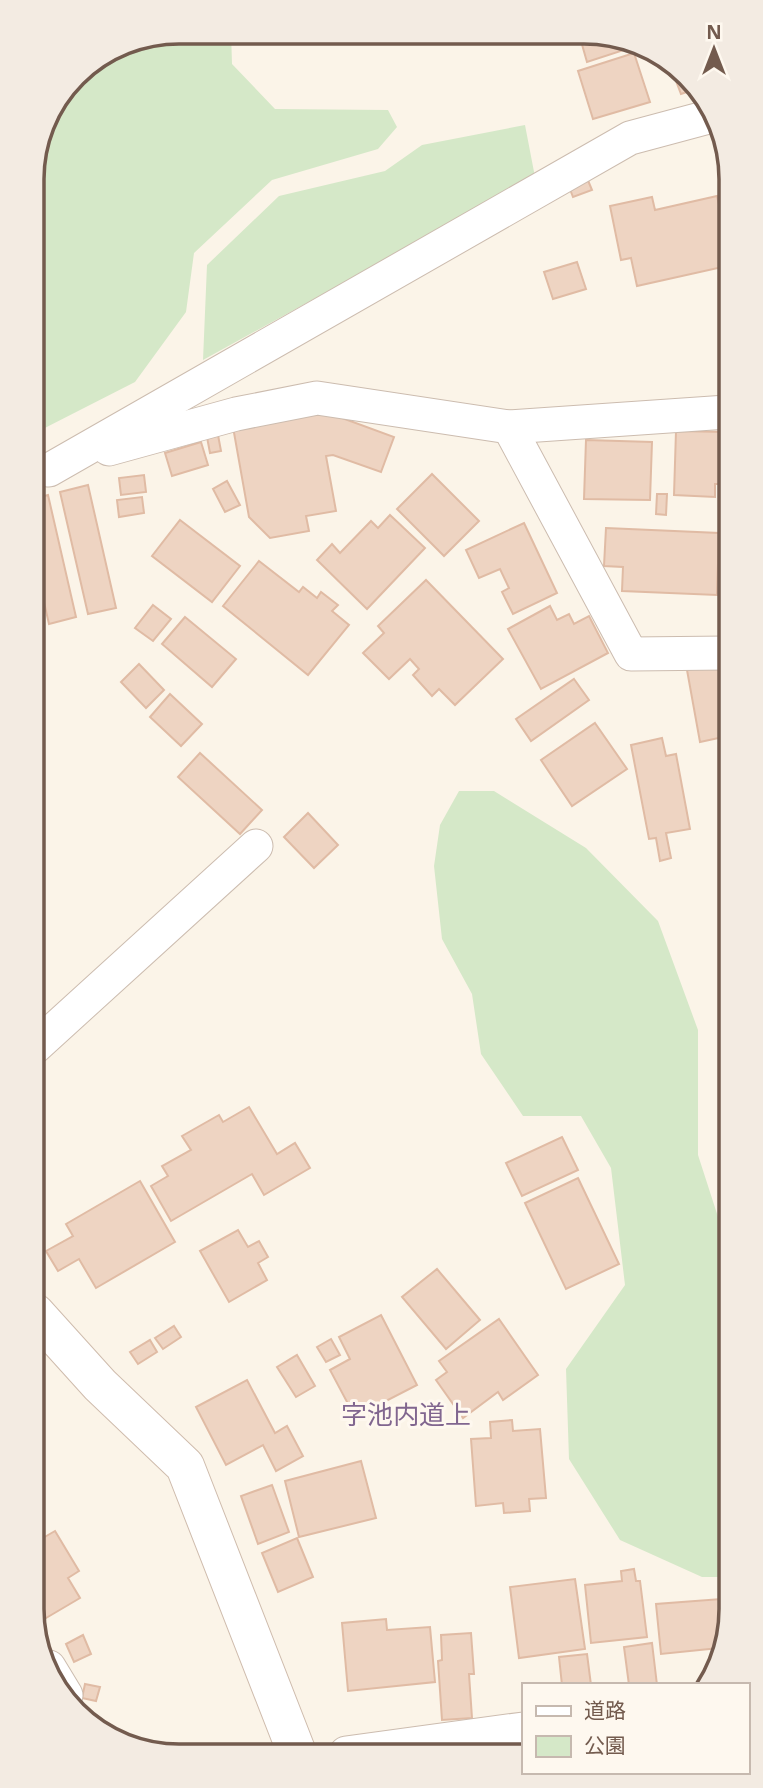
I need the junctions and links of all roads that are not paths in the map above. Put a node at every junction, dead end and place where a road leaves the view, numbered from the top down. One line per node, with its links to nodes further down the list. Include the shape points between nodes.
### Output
1 (705, 118): 4 (street, via 630,138)
2 (719, 413): 3 (street)
3 (509, 427): 5 (street, via 317,398 236,414); 6 (street, via 631,654)
4 (44, 470)
5 (44, 471)
6 (719, 653)
7 (256, 846): 8 (street)
8 (44, 1039)
9 (44, 1323): 11 (street, via 100,1385 185,1466)
10 (522, 1729): 12 (street)
11 (293, 1744)
12 (412, 1744)

